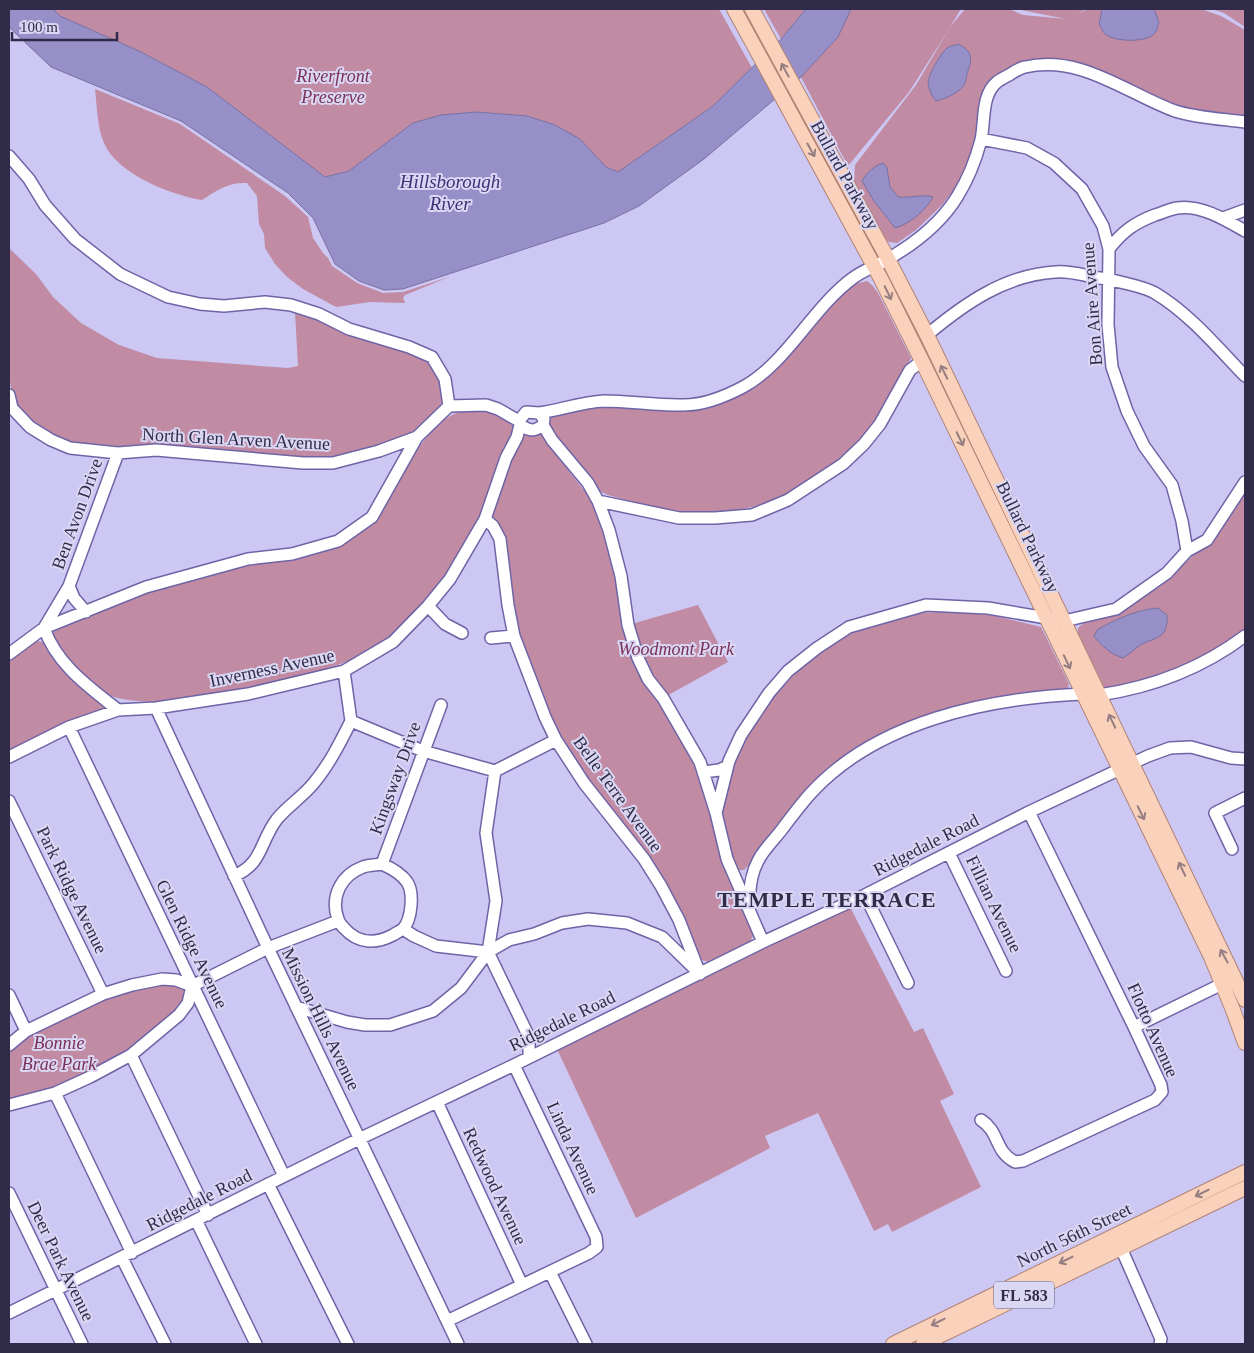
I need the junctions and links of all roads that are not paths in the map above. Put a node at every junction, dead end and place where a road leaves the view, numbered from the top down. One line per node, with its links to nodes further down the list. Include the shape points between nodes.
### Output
1 (734, 9): 11 (main road, Bullard Parkway, one-way to 11)
2 (752, 9): 10 (main road, Bullard Parkway, one-way to 2)
3 (1245, 122): 4 (street, via 1176,111 1091,72 1062,66 1023,67 996,82 987,98)
4 (981, 139): 9 (street, Bon Aire Avenue, via 1027,148 1054,163 1082,189 1103,226); 10 (street, via 952,204 922,235)
5 (9, 156): 17 (street, via 74,239 120,274 168,297 200,304 224,306 265,302 291,305 319,314 349,330 409,347 432,357 445,379)
6 (1245, 210): 7 (street)
7 (1223, 218): 8 (street); 9 (street, via 1198,209 1178,208 1142,220 1121,234)
8 (1245, 231)
9 (1109, 249): 12 (street, Bon Aire Avenue)
10 (888, 259): 11 (street); 13 (main road, Bullard Parkway)
11 (874, 266): 14 (main road, Bullard Parkway, one-way to 14); 19 (street, via 854,276 823,304 770,368 744,386 718,398 687,405 604,401 576,404)
12 (1108, 279): 13 (street, via 1057,271 1025,276 990,290 953,312); 15 (street, via 1154,292 1187,317); 25 (street, Bon Aire Avenue, via 1112,367 1127,411 1144,446 1172,485)
13 (927, 335): 30 (main road, Bullard Parkway, one-way to 13)
14 (922, 361): 23 (street, via 910,370 880,424 864,444 843,464 788,500 752,515 715,518 679,518); 29 (main road, Bullard Parkway, one-way to 29)
15 (1245, 376)
16 (9, 396): 18 (street, North Glen Arven Avenue)
17 (449, 406): 19 (street, via 486,405); 20 (street, North Glen Arven Avenue)
18 (10, 409): 21 (street, North Glen Arven Avenue, via 50,440 70,448)
19 (532, 422): 23 (street, via 552,440 588,483); 24 (street, Inverness Avenue, via 517,438 506,458)
20 (417, 437): 21 (street, North Glen Arven Avenue, via 333,463 156,450); 28 (street, via 372,517 338,541 292,554 248,560 187,575 146,587)
21 (118, 453): 26 (street, Ben Avon Drive)
22 (1245, 482): 25 (street, via 1207,540)
23 (598, 501): 52 (street, via 621,576 628,625 638,658 648,679 682,729)
24 (485, 519): 27 (street, Inverness Avenue, via 450,579); 33 (street, Belle Terre Avenue, via 500,539)
25 (1187, 551): 30 (street, via 1167,573 1116,609)
26 (69, 586): 28 (street, Ben Avon Drive); 31 (street, Ben Avon Drive)
27 (428, 606): 32 (street, via 446,624); 37 (street, Inverness Avenue, via 392,642)
28 (86, 612): 31 (street)
29 (1046, 618): 30 (street); 38 (main road, Bullard Parkway, one-way to 38); 50 (street, via 988,608 926,605 849,627 788,671 741,735)
30 (1064, 621): 39 (main road, Bullard Parkway)
31 (44, 628): 36 (street); 42 (street, via 60,658)
32 (462, 633)
33 (514, 636): 35 (street); 45 (street, Belle Terre Avenue)
34 (1245, 636): 39 (street, via 1215,657 1168,679)
35 (490, 638)
36 (9, 654)
37 (344, 671): 41 (street, Inverness Avenue, via 248,694); 43 (street)
38 (1082, 694): 49 (main road, Bullard Parkway); 59 (street, via 996,703 930,719 900,731 843,764 812,791)
39 (1099, 695): 49 (main road, Bullard Parkway, one-way to 39)
40 (441, 705): 46 (street, Kingsway Drive)
41 (156, 708): 42 (street, Inverness Avenue); 61 (street, Mission Hills Avenue)
42 (118, 710): 44 (street, Inverness Avenue)
43 (352, 721): 46 (street); 61 (street, via 328,765 278,818 253,863 246,871)
44 (69, 727): 47 (street, Inverness Avenue); 74 (street, Glen Ridge Avenue)
45 (556, 740): 51 (street); 71 (street, Belle Terre Avenue, via 661,886)
46 (423, 751): 51 (street); 60 (street, Kingsway Drive)
47 (9, 756)
48 (1245, 759): 49 (street, Ridgedale Road, via 1191,747 1165,749)
49 (1126, 766): 55 (street, Ridgedale Road); 73 (main road, Bullard Parkway, one-way to 73); 77 (main road, Bullard Parkway, one-way to 49)
50 (726, 767): 52 (street); 56 (street)
51 (496, 771): 69 (street, via 486,833 496,901)
52 (704, 772): 56 (street)
53 (1245, 798): 57 (street, via 1215,812)
54 (9, 801): 75 (street, Park Ridge Avenue)
55 (1029, 812): 58 (street, Ridgedale Road); 79 (street, Flotto Avenue)
56 (716, 813): 62 (street, via 727,859)
57 (1232, 849)
58 (949, 853): 63 (street, Ridgedale Road); 70 (street, Fillian Avenue)
59 (758, 861): 62 (street); 64 (street, via 749,892)
60 (382, 864): 65 (street, via 364,866 340,884 335,900); 66 (street, via 395,870 408,883 412,901)
61 (234, 876): 68 (street, Mission Hills Avenue)
62 (737, 882): 64 (street)
63 (864, 895): 67 (street, Ridgedale Road); 72 (street)
64 (750, 912): 67 (street)
65 (338, 921): 66 (street, via 351,936 366,941 378,942); 68 (street)
66 (403, 928): 69 (street, via 436,946)
67 (763, 942): 71 (street, Ridgedale Road)
68 (268, 948): 74 (street); 78 (street, Mission Hills Avenue)
69 (488, 952): 71 (street, via 509,940 588,918 627,923 662,937); 78 (street, via 461,988 433,1011 390,1025 347,1022); 84 (street, via 529,1037)
70 (1006, 971)
71 (700, 974): 84 (street, Ridgedale Road)
72 (908, 983)
73 (1222, 984): 79 (street); 81 (main road, Bullard Parkway)
74 (192, 986): 75 (street, via 162,979); 83 (street, via 188,1003 179,1015); 92 (street, Glen Ridge Avenue)
75 (103, 994): 80 (street)
76 (9, 995): 80 (street)
77 (1245, 1000)
78 (296, 1007): 90 (street, Mission Hills Avenue)
79 (1134, 1027): 89 (street, Flotto Avenue, via 1161,1085 1162,1092 1155,1100 1016,1162 1003,1153 990,1126)
80 (26, 1031): 82 (street)
81 (1245, 1042)
82 (9, 1045)
83 (131, 1055): 86 (street); 97 (street)
84 (529, 1056): 85 (street, Ridgedale Road)
85 (514, 1065): 87 (street, Ridgedale Road); 102 (street, Linda Avenue, via 596,1237 597,1247)
86 (55, 1093): 88 (street); 101 (street)
87 (437, 1102): 90 (street, Ridgedale Road); 105 (street, Redwood Avenue)
88 (9, 1104)
89 (981, 1120)
90 (359, 1139): 92 (street, Ridgedale Road); 109 (street, Mission Hills Avenue)
91 (1245, 1172): 96 (main road, North 56th Street / FL 583, one-way to 96)
92 (284, 1176): 93 (street, Ridgedale Road)
93 (268, 1184): 97 (street, Ridgedale Road); 114 (street)
94 (1245, 1188): 100 (main road, North 56th Street / FL 583)
95 (9, 1193): 106 (street, Deer Park Avenue)
96 (1175, 1206): 99 (main road, North 56th Street / FL 583); 100 (main road, via 1168,1216 1127,1237 1120,1244)
97 (208, 1215): 98 (street, Ridgedale Road)
98 (196, 1220): 101 (street, Ridgedale Road); 113 (street)
99 (1106, 1240): 103 (main road, via 1104,1248); 104 (main road, North 56th Street / FL 583, one-way to 104)
100 (1121, 1248): 103 (main road, North 56th Street / FL 583); 118 (street, via 1161,1339)
101 (127, 1255): 106 (street, Ridgedale Road); 112 (street)
102 (550, 1272): 105 (street); 116 (street)
103 (1070, 1273): 108 (main road, North 56th Street / FL 583)
104 (1026, 1279): 108 (main road, via 1024,1289 988,1307); 110 (main road, North 56th Street / FL 583, one-way to 110)
105 (522, 1284): 109 (street)
106 (56, 1290): 107 (street, Ridgedale Road); 111 (street, Deer Park Avenue)
107 (9, 1313)
108 (980, 1316): 110 (main road, North 56th Street / FL 583)
109 (447, 1321): 115 (street, Mission Hills Avenue)
110 (923, 1341): 117 (main road, North 56th Street / FL 583)
111 (82, 1344)
112 (165, 1344)
113 (256, 1344)
114 (348, 1344)
115 (458, 1344)
116 (586, 1344)
117 (893, 1344)
118 (1160, 1344)

